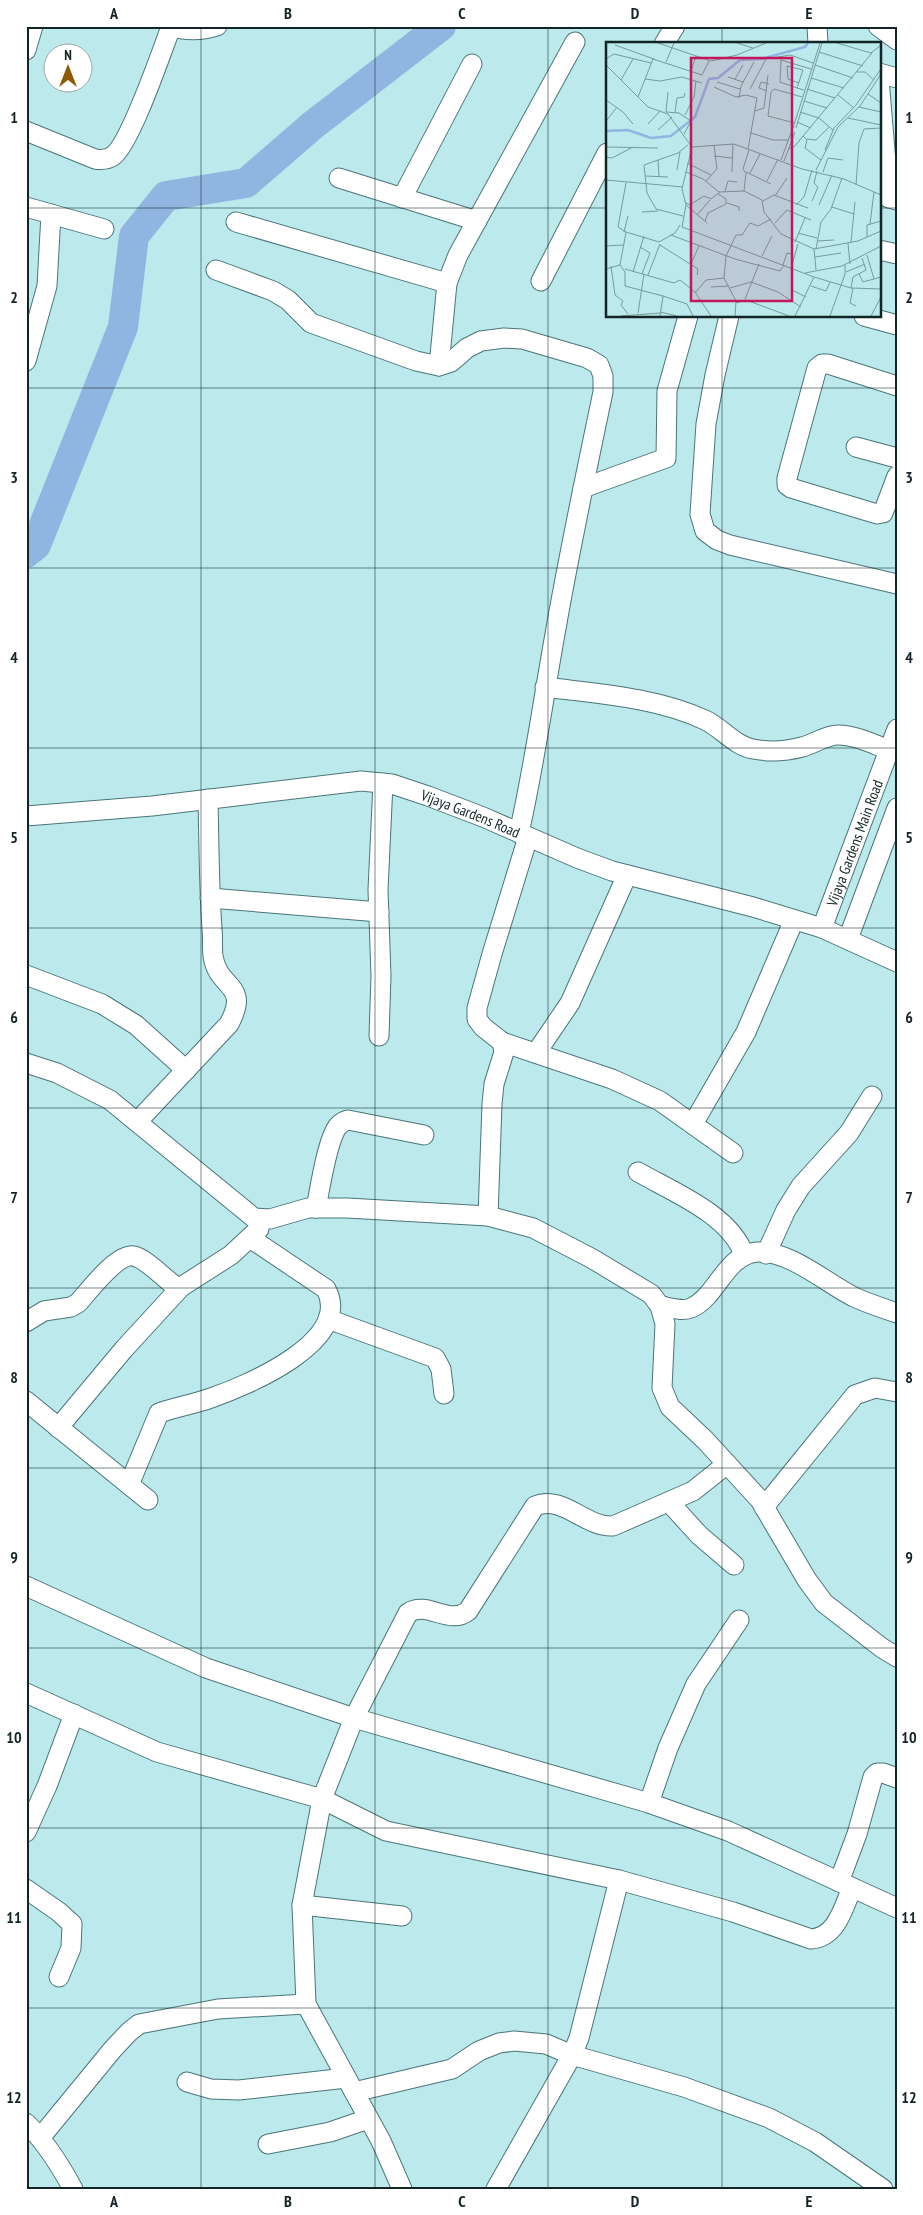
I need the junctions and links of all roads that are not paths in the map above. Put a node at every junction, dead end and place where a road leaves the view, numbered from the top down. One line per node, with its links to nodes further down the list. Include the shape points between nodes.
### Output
1 (34, 26): 11 (street)
2 (217, 26): 6 (street, via 181,30)
3 (674, 26): 9 (street)
4 (818, 26): 10 (street)
5 (878, 26): 7 (street)
6 (170, 27): 16 (street, via 127,138 114,156 106,160 95,159)
7 (897, 40)
8 (576, 42): 23 (street)
9 (665, 42)
10 (818, 42)
11 (26, 50)
12 (472, 64): 19 (street)
13 (880, 73): 14 (street)
14 (897, 78)
15 (880, 92): 20 (street, via 888,198)
16 (26, 131)
17 (606, 155): 29 (street)
18 (339, 178): 19 (street)
19 (402, 198): 23 (street)
20 (897, 200)
21 (26, 207): 22 (street)
22 (51, 214): 25 (street); 35 (street, via 48,286)
23 (477, 221): 30 (street, via 458,255)
24 (236, 222): 30 (street)
25 (104, 229)
26 (880, 250): 27 (street)
27 (897, 254)
28 (216, 270): 36 (street, via 273,290 311,323 416,361)
29 (541, 281)
30 (448, 283): 36 (street)
31 (687, 318): 41 (street, via 667,391 666,458)
32 (728, 318): 42 (street, via 706,424 700,514 705,531 730,545)
33 (871, 318): 34 (street)
34 (897, 325)
35 (26, 361)
36 (439, 366): 41 (street, via 451,362 481,341 504,338 522,339 587,358 599,365 603,392)
37 (897, 386): 40 (street, via 828,364 817,368 787,485 878,514 883,513)
38 (856, 447): 39 (street)
39 (897, 458)
40 (897, 476)
41 (583, 488): 43 (street)
42 (897, 584)
43 (546, 687): 45 (street, via 635,698 684,712 706,720 742,747 752,749 766,751 802,747 837,735); 51 (street)
44 (897, 729): 45 (street, Vijaya Gardens Main Road)
45 (889, 750): 56 (street, Vijaya Gardens Main Road)
46 (383, 783): 47 (street, Vijaya Gardens Road, via 362,781); 51 (street, Vijaya Gardens Road, via 428,796); 54 (street)
47 (208, 799): 49 (street, Vijaya Gardens Road); 53 (street)
48 (897, 808): 50 (street, Vijaya Gardens Main Road)
49 (26, 816)
50 (892, 832): 57 (street, Vijaya Gardens Main Road)
51 (523, 835): 52 (street, Vijaya Gardens Road); 61 (street, via 478,1008 478,1020)
52 (627, 875): 55 (street, Vijaya Gardens Road); 62 (street, via 570,1003)
53 (210, 898): 54 (street); 64 (street, via 213,956 217,970 238,1001 229,1024)
54 (379, 912): 60 (street)
55 (794, 920): 56 (street, Vijaya Gardens Road); 67 (street, via 746,1032)
56 (822, 928): 57 (street, Vijaya Gardens Road)
57 (848, 939): 58 (street, Vijaya Gardens Road)
58 (897, 962)
59 (26, 975): 64 (street, via 116,1012 136,1025)
60 (380, 1036)
61 (502, 1042): 62 (street); 72 (street, via 504,1052 494,1084 492,1104)
62 (536, 1053): 67 (street, via 612,1079 660,1101)
63 (26, 1063): 66 (street, via 57,1073 110,1100)
64 (186, 1070): 66 (street)
65 (872, 1096): 75 (street, via 849,1134 801,1186)
66 (137, 1122): 73 (street, via 254,1218)
67 (693, 1124): 69 (street)
68 (424, 1135): 71 (street, via 348,1120 339,1124 329,1148)
69 (733, 1153)
70 (638, 1172): 76 (street, via 721,1222 733,1232)
71 (316, 1208): 72 (street); 73 (street)
72 (488, 1216): 78 (street, via 533,1228 591,1258 651,1294)
73 (270, 1219): 74 (street)
74 (250, 1238): 77 (street, via 231,1255); 80 (street, via 326,1289 329,1296)
75 (766, 1254): 76 (street); 79 (street, via 780,1256 854,1296)
76 (744, 1255): 78 (street, via 690,1308)
77 (181, 1287): 81 (street, via 175,1286 144,1261 134,1256 125,1257 113,1265 78,1303 44,1311); 85 (street)
78 (660, 1306): 86 (street, via 664,1324 662,1388 670,1407)
79 (897, 1313)
80 (328, 1319): 83 (street, via 435,1358 441,1369); 87 (street, via 317,1338 278,1369 211,1398 159,1413)
81 (26, 1322)
82 (897, 1392): 90 (street, via 875,1388 855,1395)
83 (444, 1394)
84 (26, 1400): 85 (street)
85 (58, 1428): 87 (street)
86 (727, 1464): 89 (street, via 693,1491); 90 (street)
87 (129, 1485): 88 (street)
88 (148, 1500)
89 (669, 1502): 91 (street, via 699,1535); 97 (street, via 626,1522 603,1527 554,1504 536,1506 468,1611 462,1616 449,1617 414,1609 408,1613)
90 (764, 1507): 94 (street, via 824,1603)
91 (734, 1565)
92 (26, 1586): 97 (street, via 206,1668)
93 (739, 1620): 100 (street, via 696,1684 670,1741)
94 (897, 1657)
95 (26, 1693): 96 (street)
96 (74, 1714): 99 (street, via 157,1752); 101 (street)
97 (354, 1718): 99 (street); 100 (street)
98 (897, 1778): 103 (street, via 883,1773 873,1777)
99 (322, 1799): 102 (street, via 400,1835); 105 (street)
100 (649, 1803): 103 (street, via 728,1831)
101 (26, 1832)
102 (619, 1880): 103 (street, via 733,1912 811,1939 830,1932 838,1919); 110 (street)
103 (845, 1885): 106 (street)
104 (26, 1889): 108 (street, via 72,1924 71,1948)
105 (302, 1905): 107 (street); 109 (street)
106 (897, 1908)
107 (402, 1916)
108 (59, 1977)
109 (306, 2004): 112 (street); 115 (street, via 218,2009 139,2024 113,2050)
110 (572, 2055): 112 (street, via 532,2041 499,2043 479,2051 452,2069); 119 (street); 120 (street, via 684,2087 769,2118 815,2142)
111 (187, 2082): 112 (street, via 211,2089 239,2090)
112 (350, 2085): 113 (street)
113 (368, 2119): 116 (street, via 330,2132); 118 (street)
114 (26, 2123): 115 (street)
115 (40, 2138): 117 (street)
116 (268, 2144)
117 (73, 2189)
118 (402, 2189)
119 (496, 2189)
120 (883, 2189)

